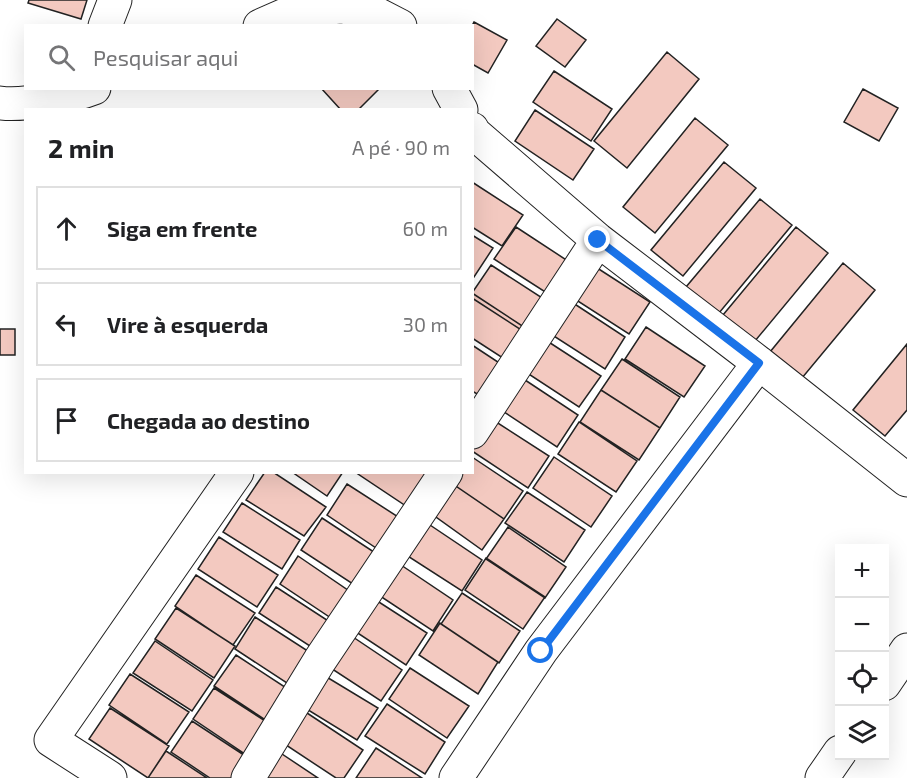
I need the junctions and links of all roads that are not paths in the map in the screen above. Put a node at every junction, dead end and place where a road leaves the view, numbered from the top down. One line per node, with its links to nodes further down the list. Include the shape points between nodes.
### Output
1 (115, 0): 2 (street)
2 (106, 24)
3 (265, 24): 4 (street, via 294,11 341,7 373,12)
4 (396, 24)
5 (85, 90): 7 (street, via 12,105)
6 (450, 90): 8 (street)
7 (0, 103)
8 (460, 108)
9 (474, 131): 10 (street)
10 (598, 240): 11 (street); 12 (street)
11 (759, 363): 15 (street); 21 (street, via 541,651)
12 (474, 429)
13 (236, 474): 19 (street, via 51,740)
14 (445, 474): 20 (street)
15 (907, 480)
16 (907, 650): 17 (street)
17 (889, 678)
18 (835, 759): 22 (street)
19 (110, 778)
20 (248, 778)
21 (456, 778)
22 (822, 778)

